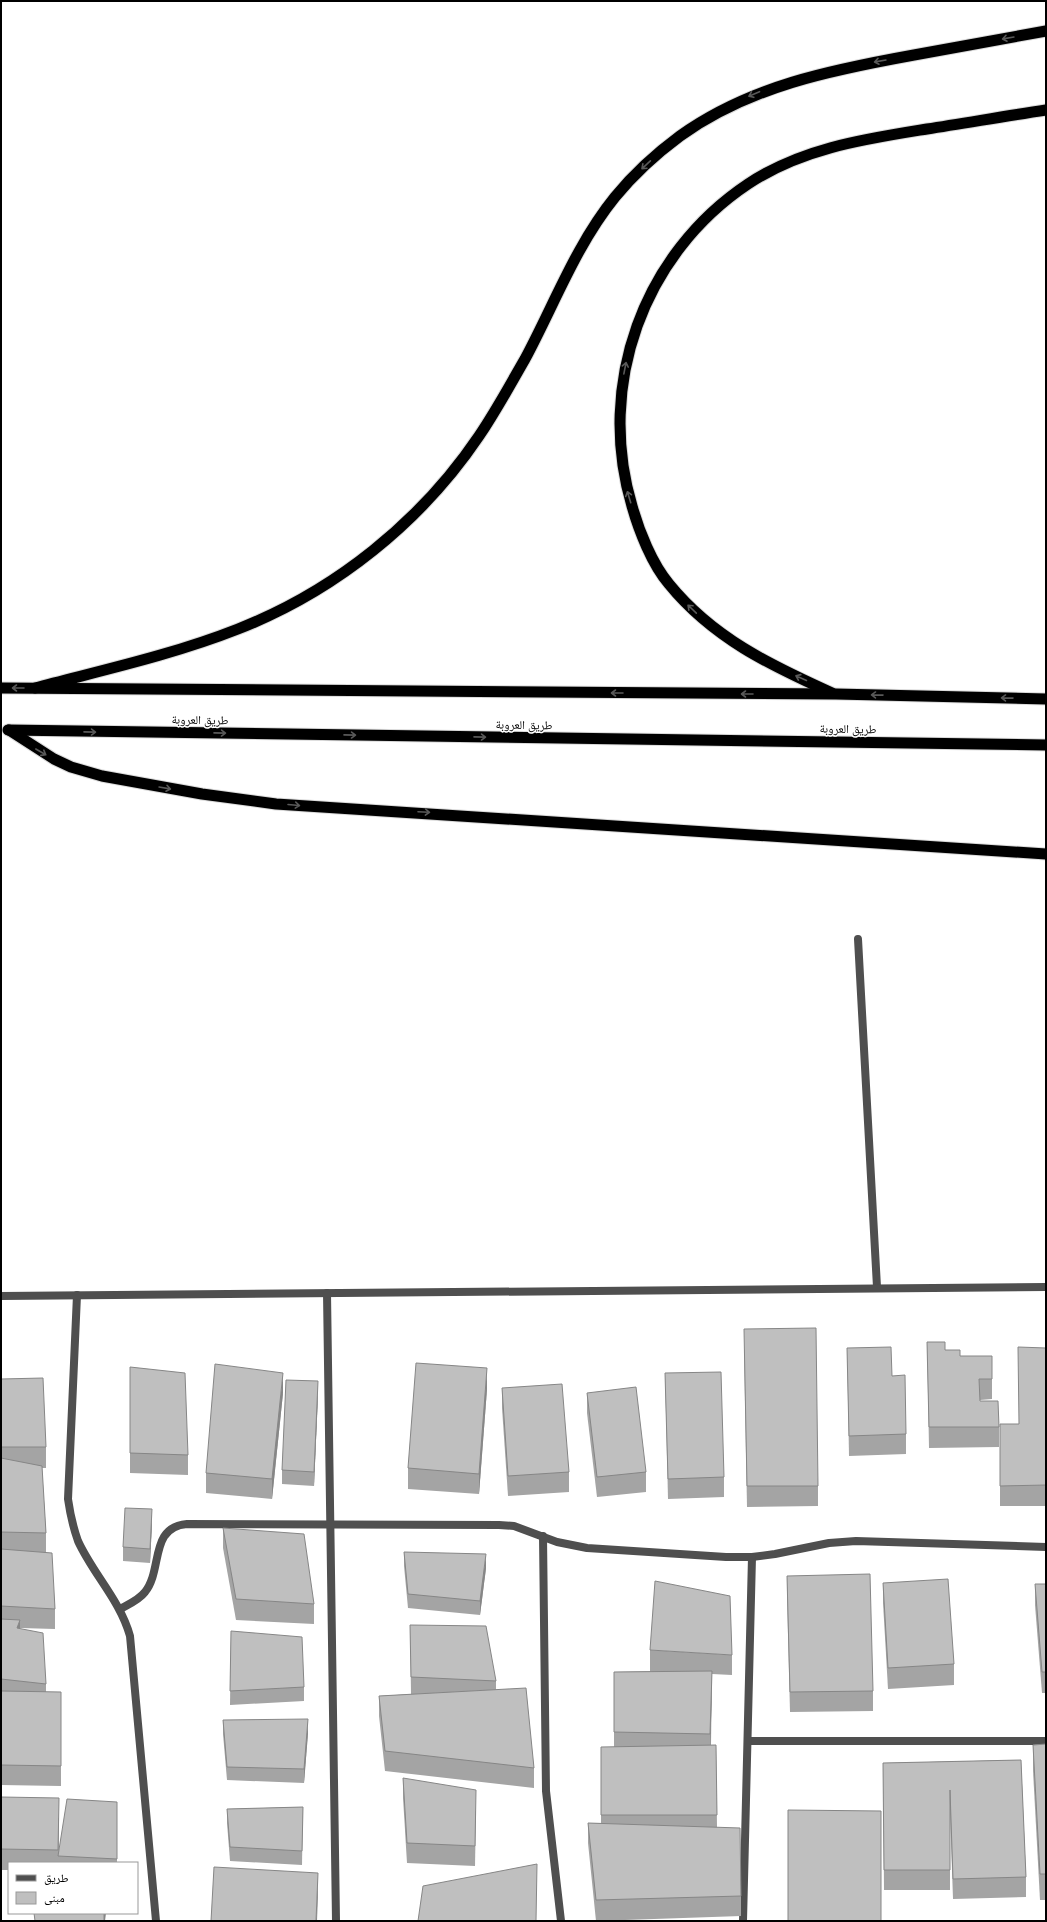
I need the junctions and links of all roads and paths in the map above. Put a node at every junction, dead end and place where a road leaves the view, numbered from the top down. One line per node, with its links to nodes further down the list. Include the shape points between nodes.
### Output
1 (1046, 31): 4 (highway, one-way to 4, via 844,67 756,93 718,111 679,137 645,166 615,197 589,235 503,398 479,436 452,473 389,538 317,590 279,611 238,629 144,659)
2 (1046, 110): 5 (highway, one-way to 2, via 776,667 745,650 712,627 691,609 667,582 650,552 636,520 620,452 622,382 629,348 640,315 674,254 696,227 721,203 749,183 780,166 812,152 845,143)
3 (1, 688): 4 (highway, one-way to 3)
4 (35, 688): 5 (highway, one-way to 4)
5 (836, 694): 6 (highway, one-way to 5)
6 (1046, 699)
7 (5, 730): 8 (highway, طريق العروبة, one-way to 8); 9 (highway, one-way to 9, via 54,759 102,776 276,804)
8 (1046, 745)
9 (1046, 854)
10 (858, 939): 12 (street)
11 (1046, 1287): 12 (street)
12 (877, 1288): 13 (street)
13 (326, 1293): 14 (street); 16 (street)
14 (77, 1295): 15 (street); 20 (street, via 68,1499 79,1541)
15 (1, 1296)
16 (330, 1524): 17 (street, via 499,1525 514,1526); 20 (street, via 179,1525 165,1535 161,1543 154,1576 146,1591); 24 (street)
17 (543, 1536): 19 (street, via 557,1542 586,1548 726,1558); 25 (street, via 546,1791)
18 (1046, 1547): 19 (street, via 856,1541 828,1542)
19 (752, 1557): 21 (street)
20 (120, 1609): 23 (street, via 130,1636 132,1650)
21 (748, 1741): 22 (street); 26 (street)
22 (1046, 1741)
23 (156, 1921)
24 (336, 1921)
25 (561, 1921)
26 (743, 1921)

